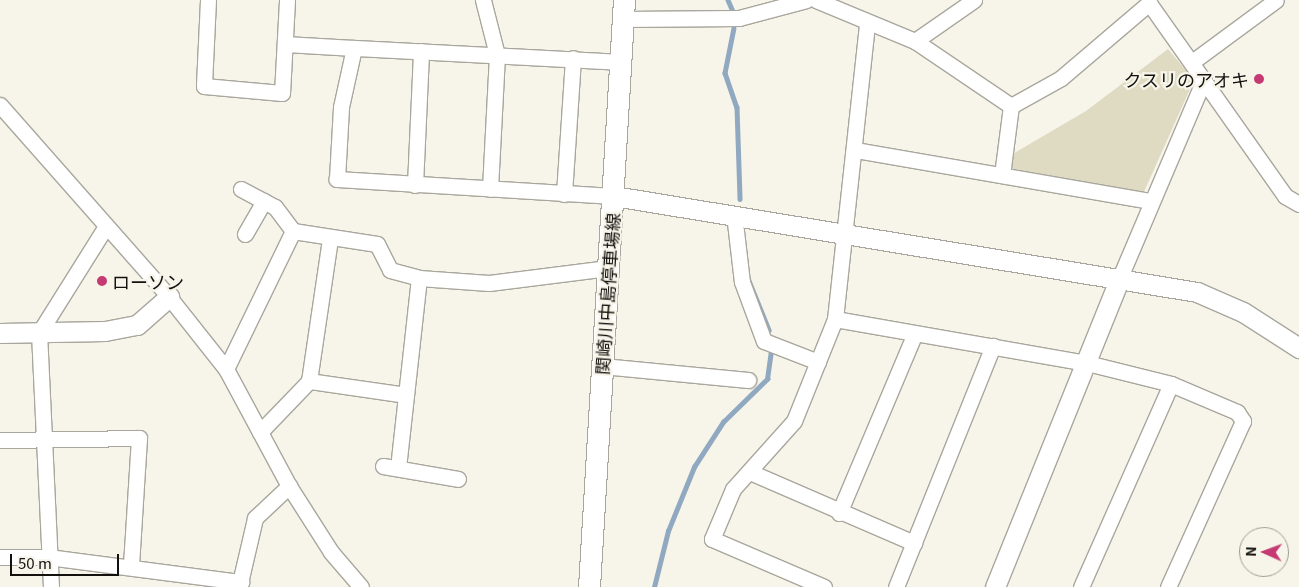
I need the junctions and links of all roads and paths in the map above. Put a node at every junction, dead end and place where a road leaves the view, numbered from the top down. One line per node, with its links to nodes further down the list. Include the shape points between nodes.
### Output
1 (208, 0): 12 (street, via 204,86 282,93)
2 (287, 0): 12 (street)
3 (483, 0): 15 (street)
4 (806, 0): 8 (street)
5 (816, 0): 10 (street)
6 (974, 0): 11 (street)
7 (1276, 0): 18 (street)
8 (759, 6): 9 (street, via 739,18)
9 (624, 9): 17 (main road, 関崎川中島停車場線)
10 (867, 25): 11 (street); 22 (street)
11 (915, 41): 21 (street)
12 (285, 44): 13 (street)
13 (354, 48): 14 (street); 24 (street, via 341,107 337,180)
14 (421, 51): 15 (street); 24 (street)
15 (497, 55): 16 (street); 26 (street)
16 (573, 58): 17 (street); 27 (street)
17 (620, 62): 28 (main road, 関崎川中島停車場線)
18 (1192, 62): 19 (street); 21 (street, via 1149,3 1061,78)
19 (1204, 79): 30 (street); 31 (street, via 1285,196)
20 (0, 105): 33 (street)
21 (1011, 106): 23 (street)
22 (855, 150): 23 (street); 36 (street)
23 (1002, 175): 30 (street)
24 (414, 184): 26 (street)
25 (241, 189): 29 (street)
26 (490, 190): 27 (street)
27 (564, 194): 28 (street)
28 (614, 196): 32 (street); 38 (main road, 関崎川中島停車場線)
29 (264, 201): 34 (street, via 275,206); 35 (street)
30 (1151, 201): 40 (street)
31 (1299, 204)
32 (734, 214): 36 (street); 48 (street, via 742,282 764,341)
33 (106, 226): 41 (street); 44 (street)
34 (293, 231): 37 (street); 51 (street)
35 (245, 234)
36 (846, 236): 40 (street); 42 (street)
37 (330, 240): 39 (street, via 377,244 390,270); 53 (street)
38 (608, 268): 39 (street, via 489,283); 50 (main road, 関崎川中島停車場線)
39 (418, 278): 55 (street)
40 (1118, 282): 47 (street, via 1197,292 1243,312); 49 (street)
41 (169, 297): 44 (street, via 137,325); 51 (street)
42 (835, 319): 45 (street); 48 (street)
43 (0, 333): 44 (street)
44 (39, 333): 57 (street)
45 (915, 333): 46 (street); 62 (street)
46 (993, 346): 49 (street); 63 (street)
47 (1299, 348)
48 (818, 362): 59 (street, via 794,421)
49 (1087, 363): 54 (street); 68 (street)
50 (602, 366): 52 (street); 71 (main road, 関崎川中島停車場線)
51 (226, 369): 56 (street)
52 (748, 380)
53 (309, 381): 55 (street); 56 (street)
54 (1171, 384): 74 (street); 75 (street, via 1237,412 1243,421)
55 (406, 395): 60 (street, via 391,467)
56 (260, 432): 61 (street)
57 (45, 438): 58 (street); 65 (street); 66 (street, via 139,438)
58 (0, 440)
59 (750, 472): 62 (street); 72 (street, via 733,489 712,539)
60 (458, 479)
61 (289, 486): 67 (street, via 255,518); 70 (street, via 331,552)
62 (839, 513): 63 (street)
63 (914, 543): 73 (street)
64 (0, 557): 65 (street)
65 (48, 557): 66 (street); 69 (street)
66 (131, 566): 67 (street)
67 (240, 584)
68 (1001, 585)
69 (50, 587)
70 (361, 587)
71 (589, 587)
72 (824, 587)
73 (896, 587)
74 (1081, 587)
75 (1168, 587)

